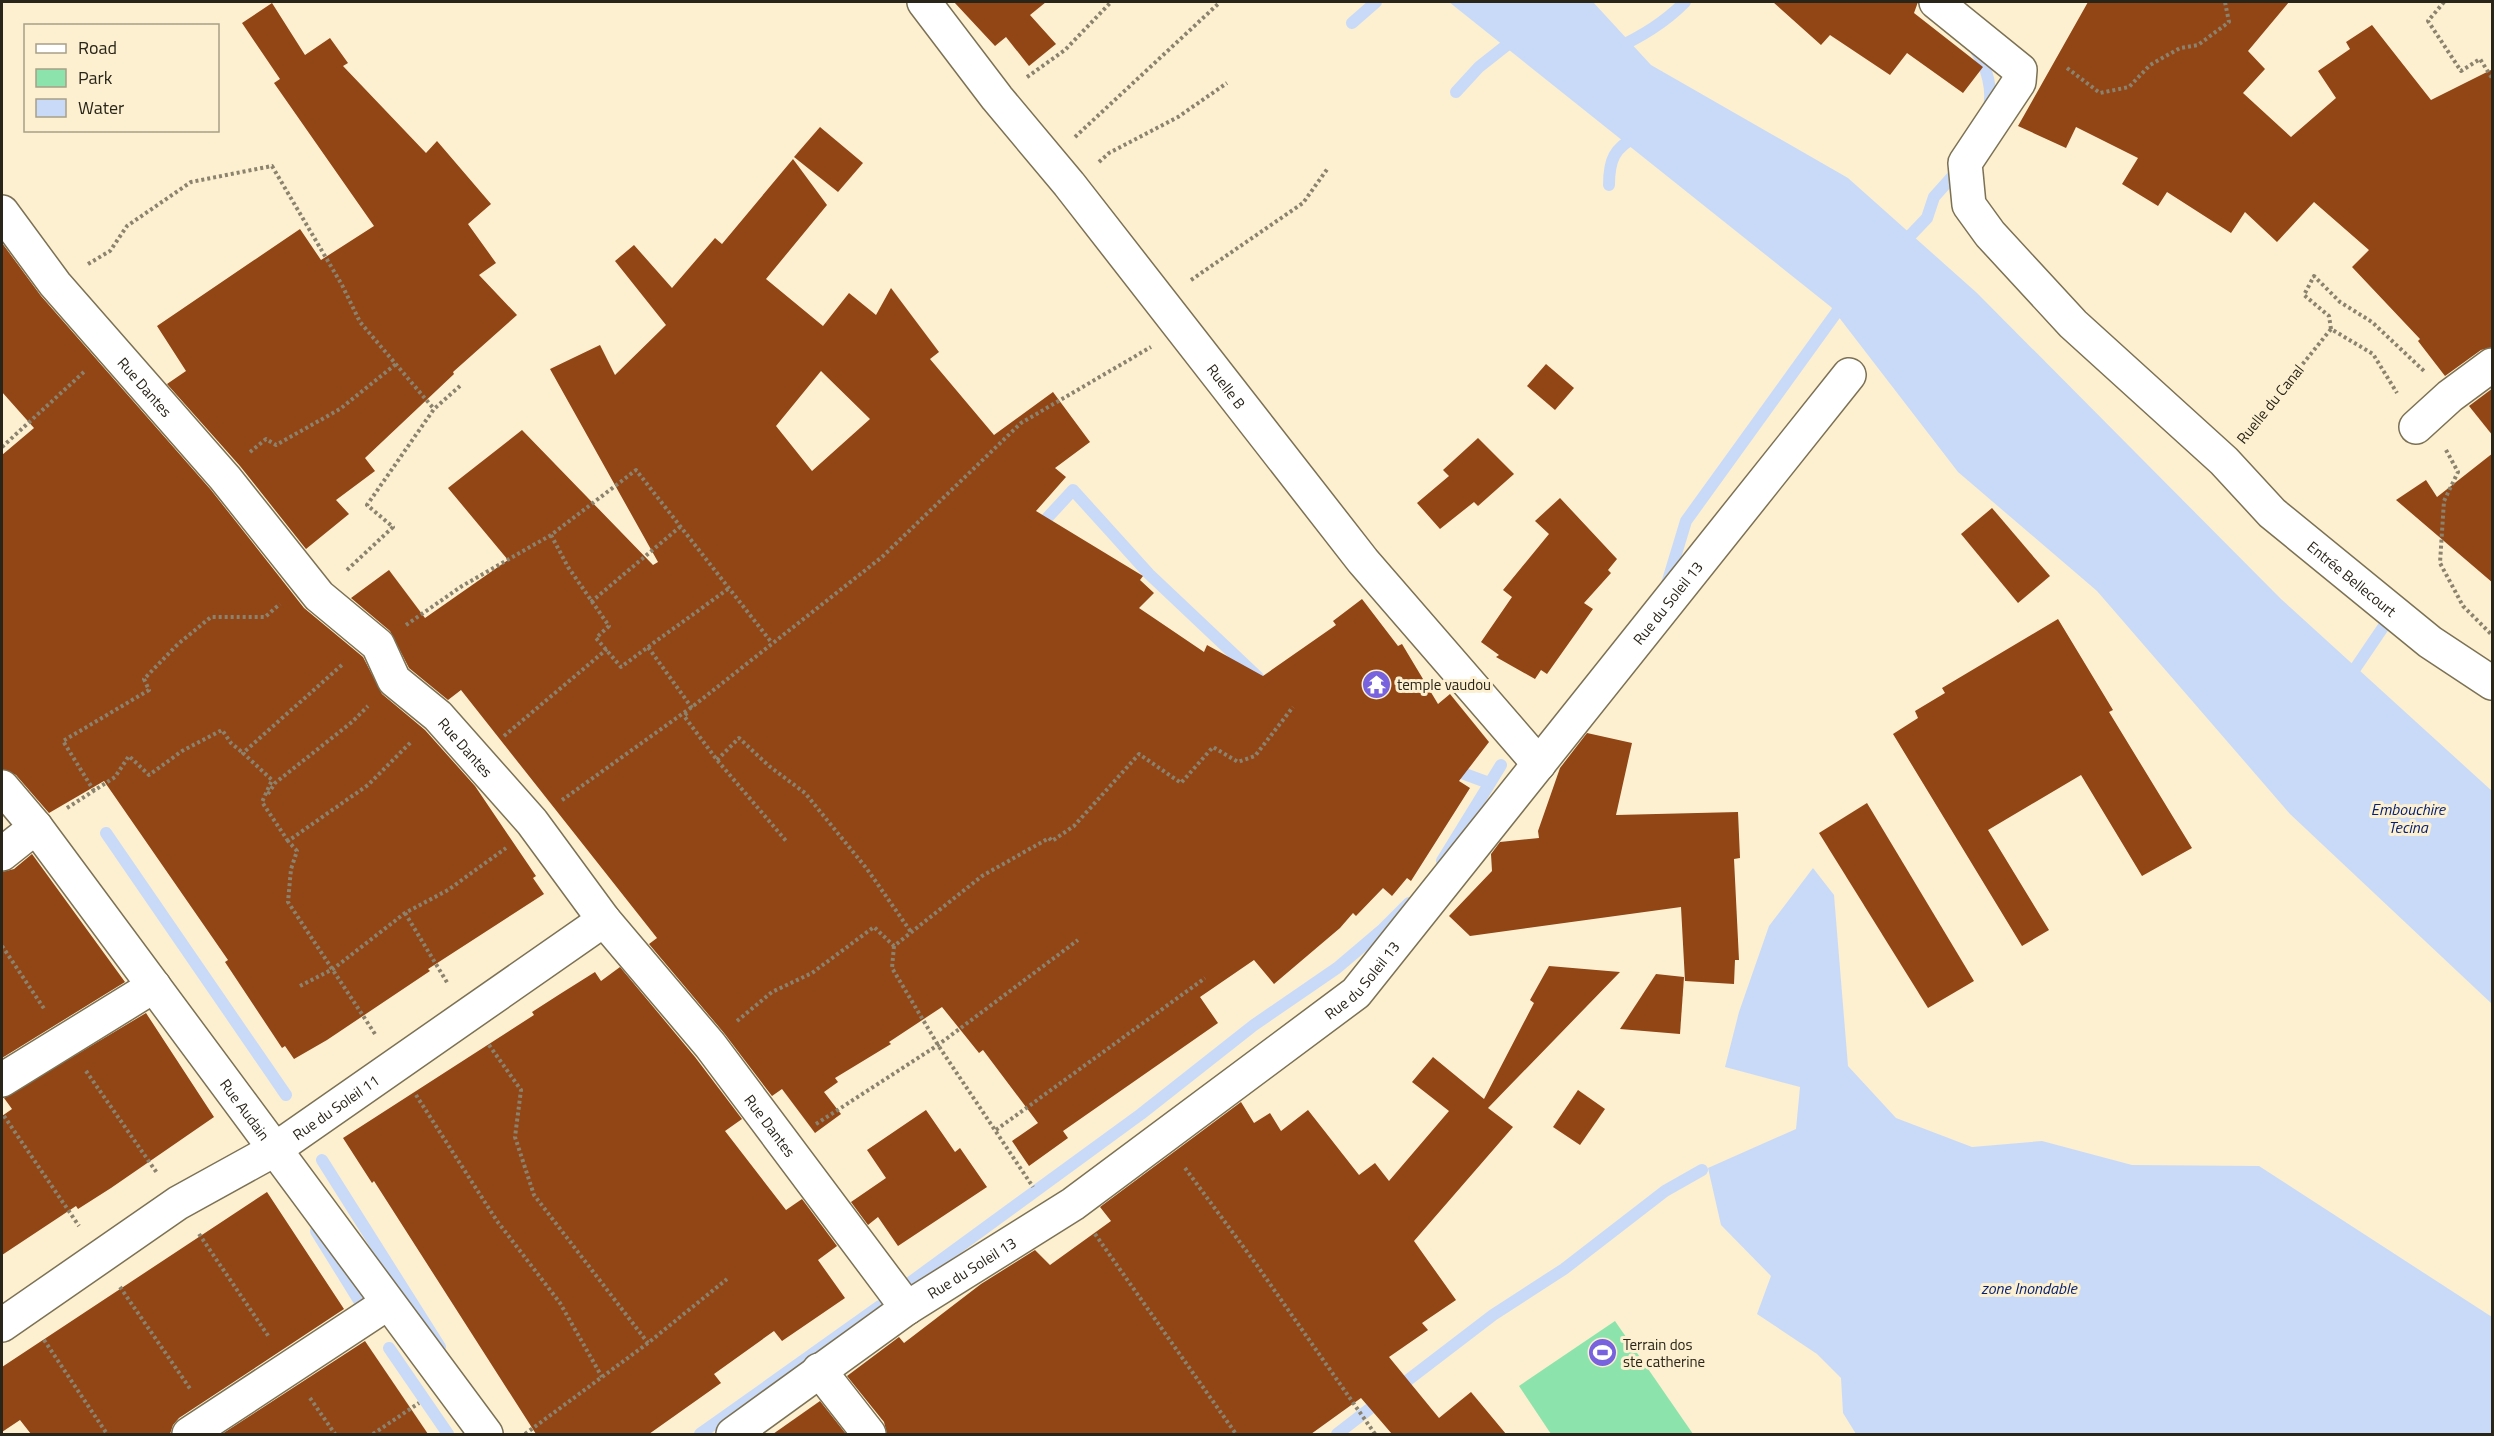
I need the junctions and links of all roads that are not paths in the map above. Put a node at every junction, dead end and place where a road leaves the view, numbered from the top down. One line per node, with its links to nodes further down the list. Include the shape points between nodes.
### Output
1 (924, 2): 8 (street, Ruelle B, via 1363,561)
2 (1936, 2): 7 (street, Entrée Bellecourt, via 2020,70 2019,82 1965,163 1969,205 1990,234 2073,324 2224,461 2272,513 2430,642)
3 (2, 212): 12 (street, Rue Dantes, via 55,284 225,478 319,596 378,645 394,680 438,716 532,822)
4 (2493, 365): 6 (street)
5 (1849, 375): 8 (street, Rue du Soleil 13)
6 (2416, 427)
7 (2493, 683)
8 (1539, 764): 17 (street, Rue du Soleil 13, via 1356,993 1073,1204)
9 (2, 787): 10 (street, Rue Audain)
10 (36, 827): 11 (street); 13 (street, Rue Audain)
11 (2, 854)
12 (604, 920): 15 (street, Rue du Soleil 11); 17 (street, Rue Dantes, via 710,1045)
13 (153, 986): 14 (street); 15 (street, Rue Audain)
14 (2, 1080)
15 (274, 1150): 16 (street, Rue Audain); 18 (street, Rue du Soleil 11, via 178,1203)
16 (388, 1303): 20 (street); 21 (street, Rue Audain)
17 (907, 1308): 19 (street, Rue du Soleil 13)
18 (13, 1317)
19 (819, 1370): 22 (street, Rue du Soleil 13); 23 (street)
20 (189, 1434)
21 (486, 1434)
22 (733, 1434)
23 (869, 1434)

